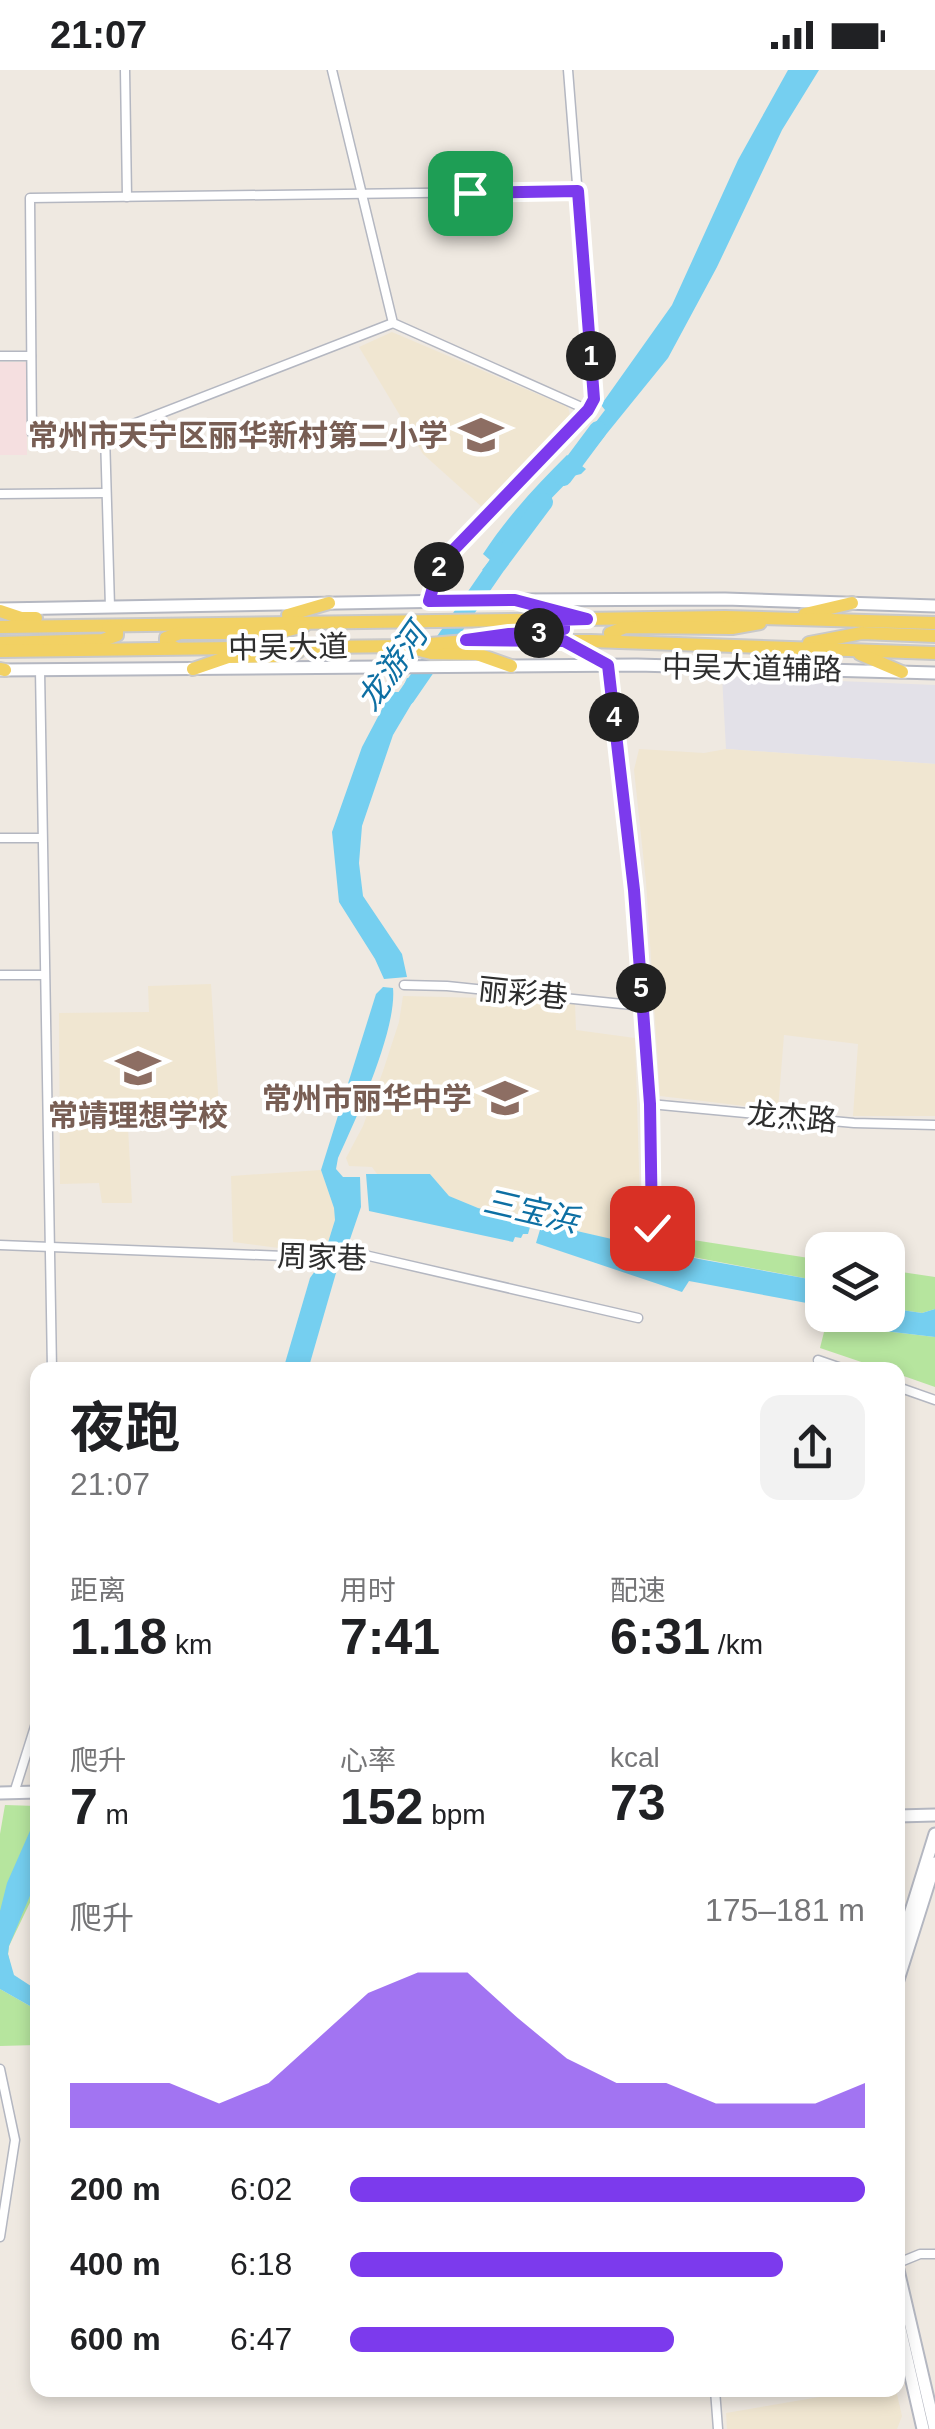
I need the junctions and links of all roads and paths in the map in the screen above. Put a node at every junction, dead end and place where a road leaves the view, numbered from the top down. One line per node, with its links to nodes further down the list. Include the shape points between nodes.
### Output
1 (125, 70): 6 (street)
2 (332, 70): 5 (street)
3 (568, 70): 4 (street)
4 (578, 191): 5 (street); 10 (street, via 594,399)
5 (362, 194): 6 (street); 7 (street)
6 (127, 197): 9 (street, via 30,198)
7 (393, 323): 10 (street); 11 (street)
8 (0, 356): 9 (street)
9 (32, 356): 11 (street, via 32,434)
10 (588, 410): 15 (street, via 440,564)
11 (105, 435): 12 (street)
12 (106, 493): 13 (street); 19 (street)
13 (0, 494)
14 (515, 600): 15 (main road); 17 (main road); 22 (main road)
15 (429, 601): 16 (main road)
16 (329, 603): 19 (main road); 25 (main road, via 294,615 254,614)
17 (852, 603): 18 (main road); 21 (main road)
18 (935, 606)
19 (110, 608): 20 (main road)
20 (0, 610): 28 (main road)
21 (786, 618): 22 (main road, 中吴大道); 26 (main road, 中吴大道); 33 (main road, via 732,628 610,633)
22 (587, 619): 23 (main road, 中吴大道)
23 (553, 620): 24 (main road, 中吴大道); 31 (main road, via 564,629)
24 (326, 621): 25 (main road, 中吴大道); 37 (main road, via 276,633 166,638)
25 (216, 623): 27 (main road, 中吴大道)
26 (935, 623)
27 (102, 625): 28 (main road, 中吴大道); 34 (main road, via 117,636)
28 (77, 626): 29 (main road, 中吴大道)
29 (0, 627)
30 (935, 636): 36 (main road, via 862,633)
31 (466, 640): 32 (main road); 38 (main road)
32 (564, 641): 33 (main road); 42 (main road)
33 (622, 642): 36 (main road)
34 (0, 643)
35 (314, 647): 37 (main road, 中吴大道); 38 (main road, 中吴大道); 44 (main road)
36 (787, 647): 39 (main road)
37 (181, 648): 40 (main road, 中吴大道)
38 (435, 648): 43 (main road)
39 (848, 650): 41 (main road); 47 (main road)
40 (0, 651)
41 (935, 653)
42 (608, 665): 43 (main road, 中吴大道辅路); 47 (main road, 中吴大道辅路); 54 (street)
43 (511, 666): 44 (main road, 中吴大道辅路)
44 (193, 668): 46 (main road)
45 (2, 670): 46 (main road)
46 (40, 670): 50 (street)
47 (902, 672): 48 (main road, 中吴大道辅路)
48 (935, 672)
49 (0, 838): 50 (street)
50 (42, 838): 52 (street)
51 (0, 975): 52 (street)
52 (44, 975): 59 (street)
53 (404, 985): 54 (street, 丽彩巷)
54 (642, 1006): 55 (street)
55 (650, 1104): 56 (street, 龙杰路); 57 (street)
56 (935, 1125)
57 (652, 1228)
58 (0, 1244): 59 (street, 周家巷)
59 (48, 1245): 60 (street, 周家巷, via 369,1256); 62 (street)
60 (638, 1318)
61 (818, 1360): 63 (street)
62 (52, 1362)
63 (824, 1362)
64 (905, 1389): 65 (street)
65 (935, 1400)
66 (30, 1737): 67 (street)
67 (7, 1793)
68 (935, 1815): 69 (main road)
69 (905, 1816)
70 (935, 1834): 72 (main road)
71 (935, 1863): 73 (main road)
72 (905, 1930)
73 (905, 1958)
74 (0, 2070): 75 (street, via 15,2140)
75 (0, 2237)
76 (935, 2254): 77 (street)
77 (905, 2263)
78 (905, 2298): 83 (main road)
79 (905, 2351): 82 (main road)
80 (716, 2397): 81 (street)
81 (718, 2429)
82 (923, 2429)
83 (934, 2429)

